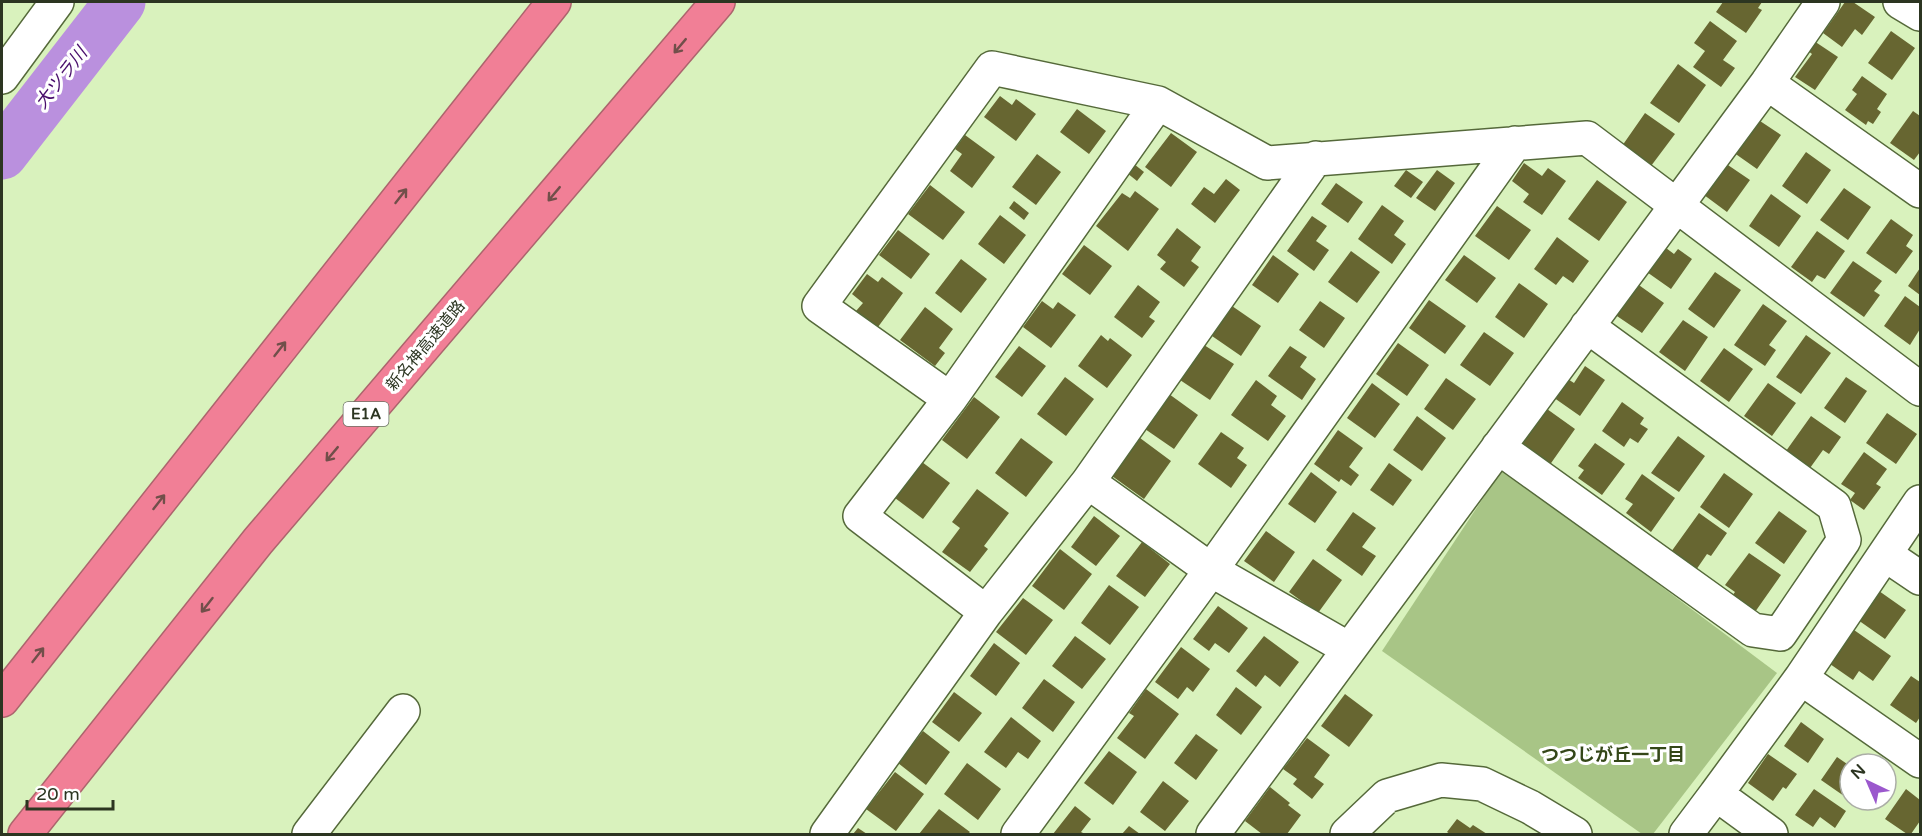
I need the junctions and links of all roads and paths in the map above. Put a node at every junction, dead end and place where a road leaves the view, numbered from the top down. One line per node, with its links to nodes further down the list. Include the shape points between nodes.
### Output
1 (57, 2): 7 (street)
2 (554, 2): 26 (highway, one-way to 2)
3 (718, 2): 30 (highway, 新名神高速道路 / E1A, one-way to 30, via 258,541)
4 (1823, 2): 8 (street)
5 (1900, 2): 6 (street)
6 (1920, 14)
7 (2, 77)
8 (1767, 83): 12 (street); 13 (street)
9 (1158, 103): 11 (street, via 1267,164); 16 (street); 16 (street, via 992,68 819,306)
10 (1515, 143): 11 (street); 13 (street, via 1587,138); 21 (street)
11 (1316, 158): 18 (street)
12 (1920, 191)
13 (1677, 205): 14 (street); 15 (street)
14 (1587, 326): 17 (street); 17 (street, via 1834,506 1844,540 1780,633 1753,630)
15 (1920, 389)
16 (950, 399): 23 (street, via 860,516)
17 (1498, 447): 24 (street)
18 (1088, 482): 21 (street); 23 (street)
19 (1920, 502): 20 (street)
20 (1886, 555): 22 (street); 25 (street)
21 (1210, 570): 24 (street); 33 (street)
22 (1920, 579)
23 (987, 612): 32 (street)
24 (1349, 649): 34 (street)
25 (1801, 678): 28 (street); 29 (street)
26 (2, 700)
27 (404, 711): 31 (street)
28 (1920, 761)
29 (1716, 794): 37 (street); 38 (street)
30 (25, 834)
31 (309, 834)
32 (827, 834)
33 (1018, 834)
34 (1213, 834)
35 (1347, 834): 36 (street, via 1387,796 1440,780 1482,784)
36 (1575, 834)
37 (1686, 834)
38 (1771, 834)

